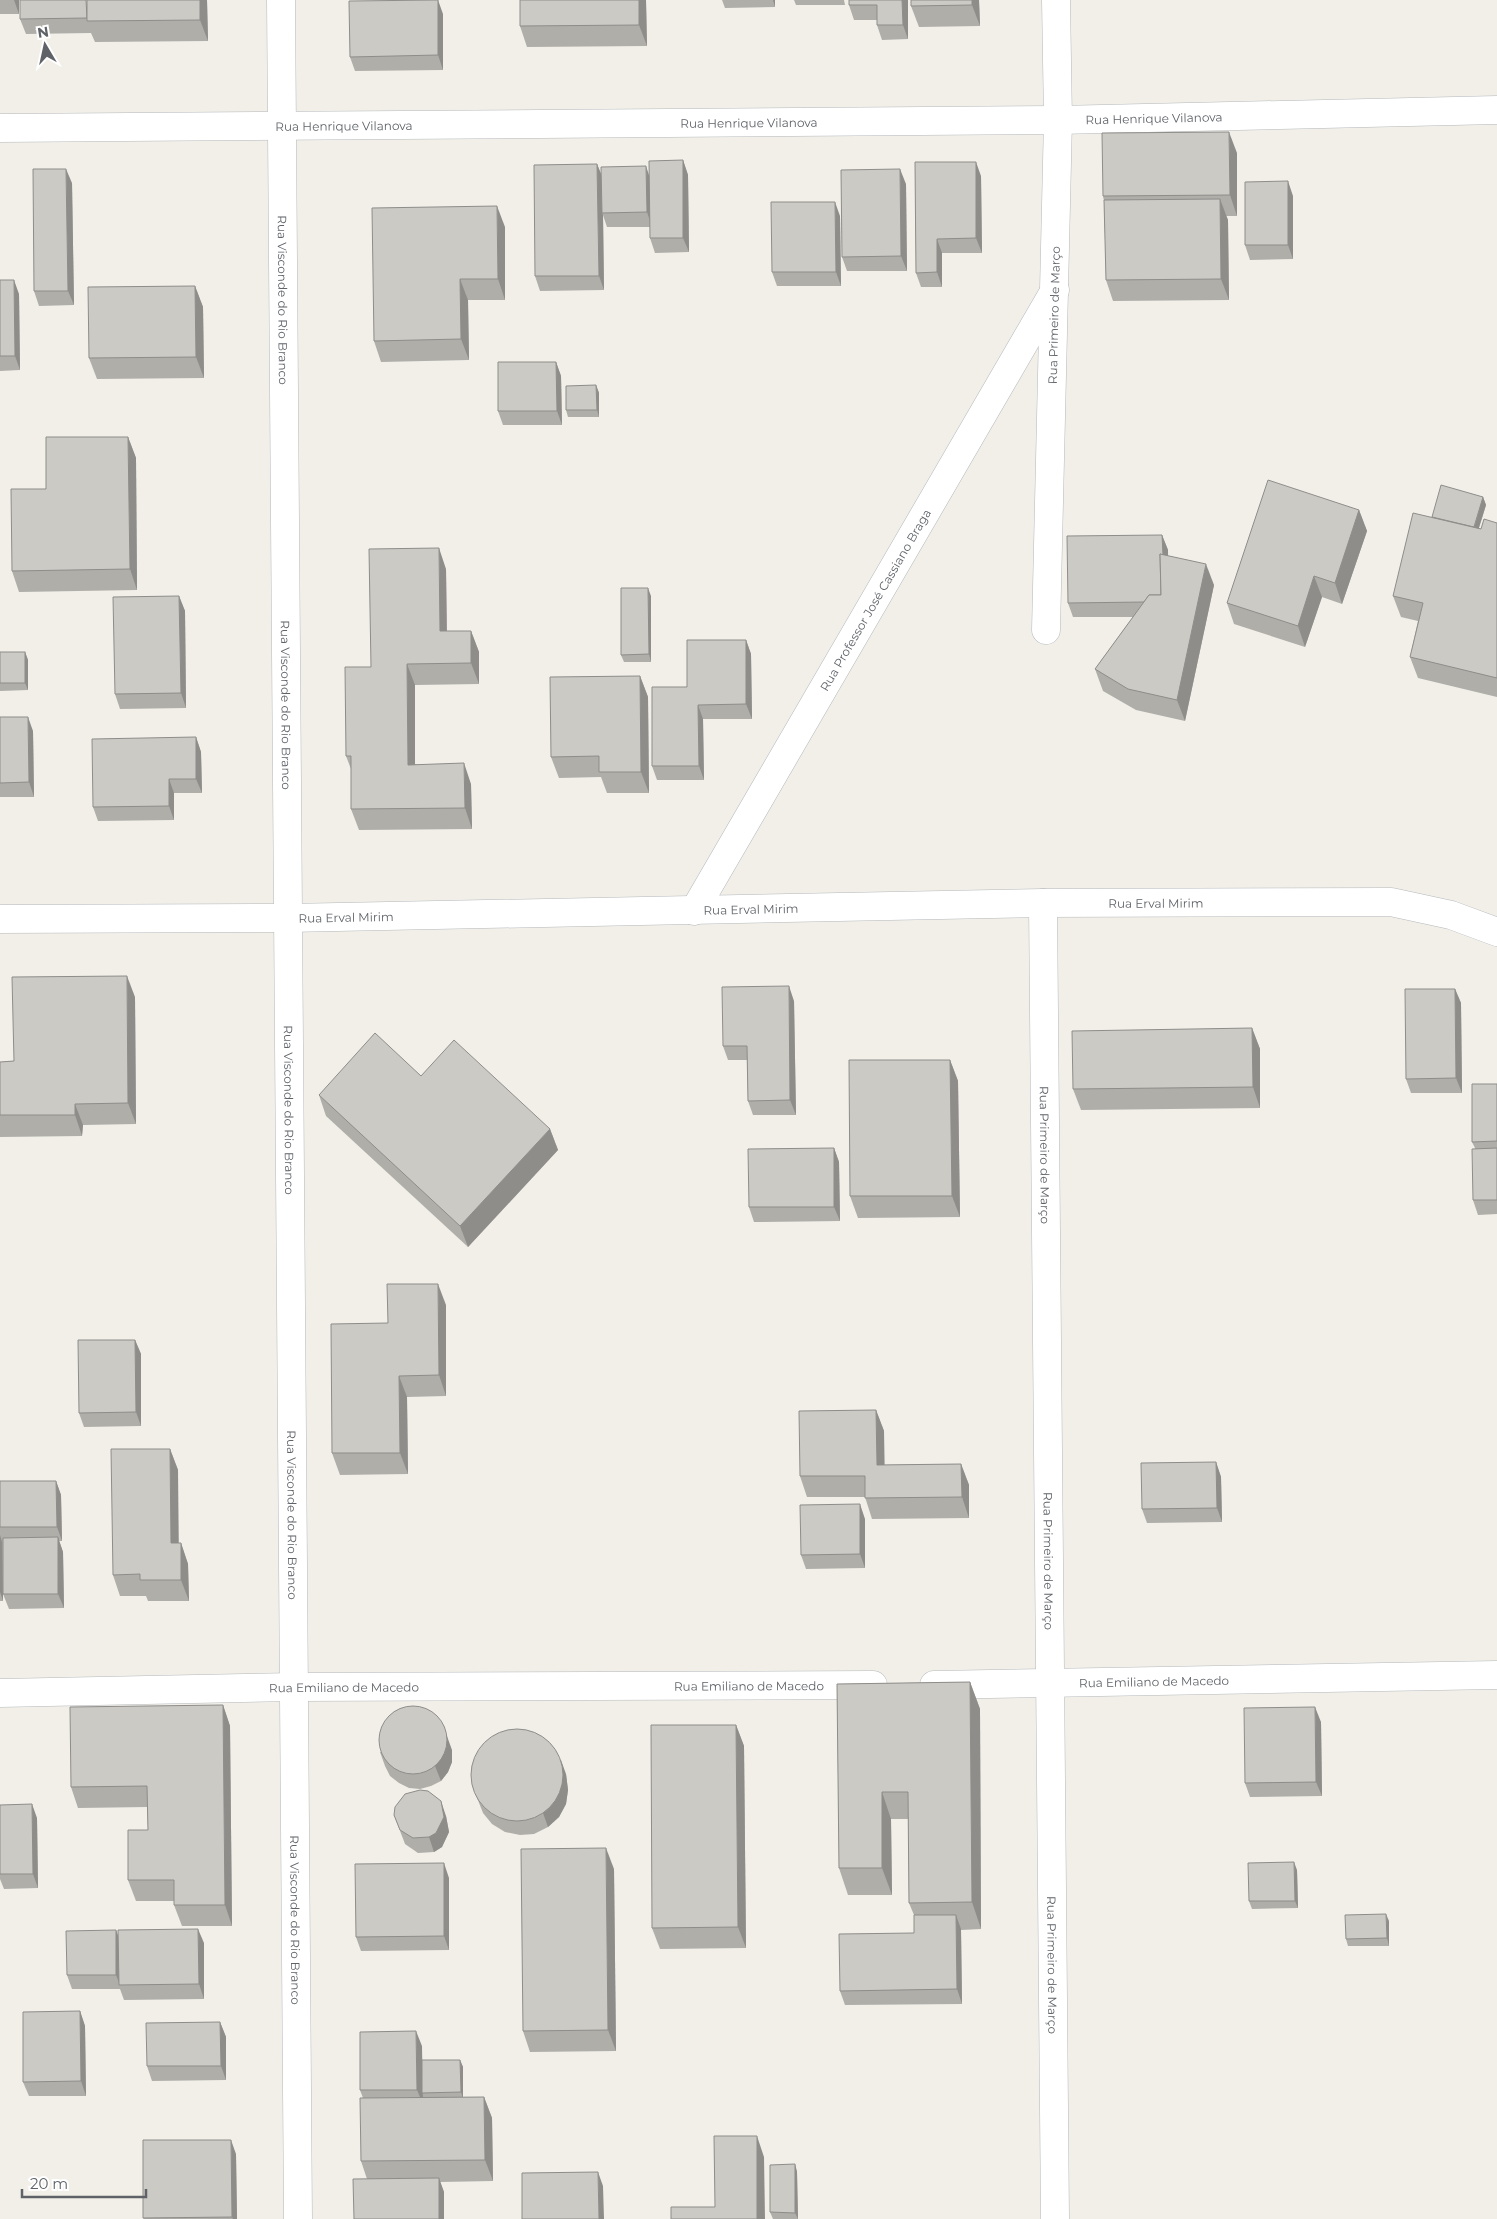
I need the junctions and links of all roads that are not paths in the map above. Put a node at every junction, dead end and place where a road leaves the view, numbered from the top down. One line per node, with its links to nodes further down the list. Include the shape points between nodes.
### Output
1 (281, 0): 5 (street, Rua Visconde do Rio Branco)
2 (1056, 0): 4 (street, Rua Primeiro de Março)
3 (1497, 110): 4 (street, Rua Henrique Vilanova)
4 (1058, 120): 5 (street, Rua Henrique Vilanova); 7 (street, Rua Primeiro de Março)
5 (282, 126): 6 (street, Rua Henrique Vilanova); 11 (street, Rua Visconde do Rio Branco)
6 (0, 128)
7 (1055, 290): 8 (street, Rua Primeiro de Março); 10 (street, Rua Professor José Cassiano Braga)
8 (1046, 630)
9 (1043, 903): 10 (street, Rua Erval Mirim); 13 (street, Rua Erval Mirim, via 1391,902 1451,916); 15 (street, Rua Primeiro de Março)
10 (694, 911): 11 (street, Rua Erval Mirim)
11 (288, 918): 12 (street, Rua Erval Mirim); 16 (street, Rua Visconde do Rio Branco)
12 (0, 919)
13 (1497, 932)
14 (1497, 1675): 15 (street, Rua Emiliano de Macedo)
15 (1049, 1684): 16 (street, Rua Emiliano de Macedo); 19 (street, Rua Primeiro de Março)
16 (295, 1687): 17 (street, Rua Emiliano de Macedo); 18 (street, Rua Visconde do Rio Branco)
17 (0, 1693)
18 (298, 2219)
19 (1055, 2219)

